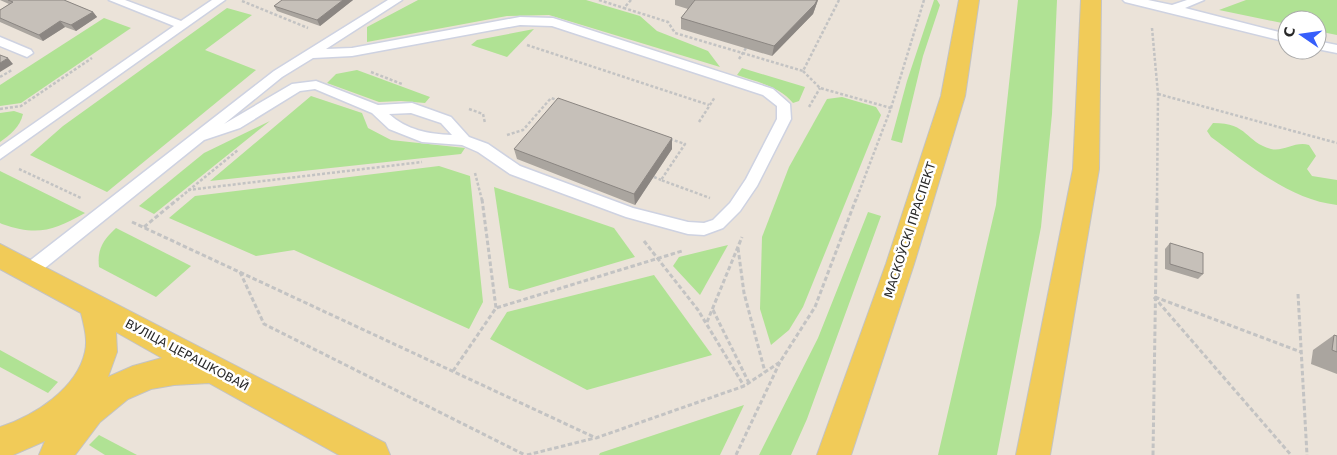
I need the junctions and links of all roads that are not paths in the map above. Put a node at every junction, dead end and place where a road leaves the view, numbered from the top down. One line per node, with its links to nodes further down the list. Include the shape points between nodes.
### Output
1 (114, 0): 9 (lane)
2 (219, 0): 9 (lane)
3 (396, 0): 13 (lane)
4 (969, 0): 22 (main road, МАСКОЎСКІ ПРАСПЕКТ, via 953,96 900,264)
5 (1091, 0): 24 (main road, via 1086,169)
6 (1129, 0): 8 (lane)
7 (1198, 0): 8 (lane)
8 (1175, 8): 10 (lane)
9 (182, 25): 17 (lane)
10 (1277, 36)
11 (0, 41): 12 (lane)
12 (27, 53)
13 (308, 54): 15 (lane); 16 (lane, via 352,52 520,21 554,22 768,92 783,104 784,119 752,182 718,224 704,229 631,213 515,170 483,148)
14 (377, 110): 15 (lane, via 316,85 297,87 235,125); 16 (lane, via 394,126 427,139); 16 (lane, via 412,108 446,120)
15 (200, 136): 19 (lane)
16 (464, 140)
17 (0, 154)
18 (0, 255): 19 (main road, ВУЛІЦА ЦЕРАШКОВАЙ)
19 (29, 271): 20 (main road, ВУЛІЦА ЦЕРАШКОВАЙ)
20 (95, 307): 21 (main road, ВУЛІЦА ЦЕРАШКОВАЙ); 23 (main road, via 102,335 101,351 85,384 52,418 31,431)
21 (213, 369): 25 (main road, via 169,371 125,384 84,414); 26 (main road, ВУЛІЦА ЦЕРАШКОВАЙ)
22 (838, 442): 27 (main road)
23 (0, 443)
24 (1034, 452)
25 (56, 455)
26 (373, 455)
27 (820, 455)

